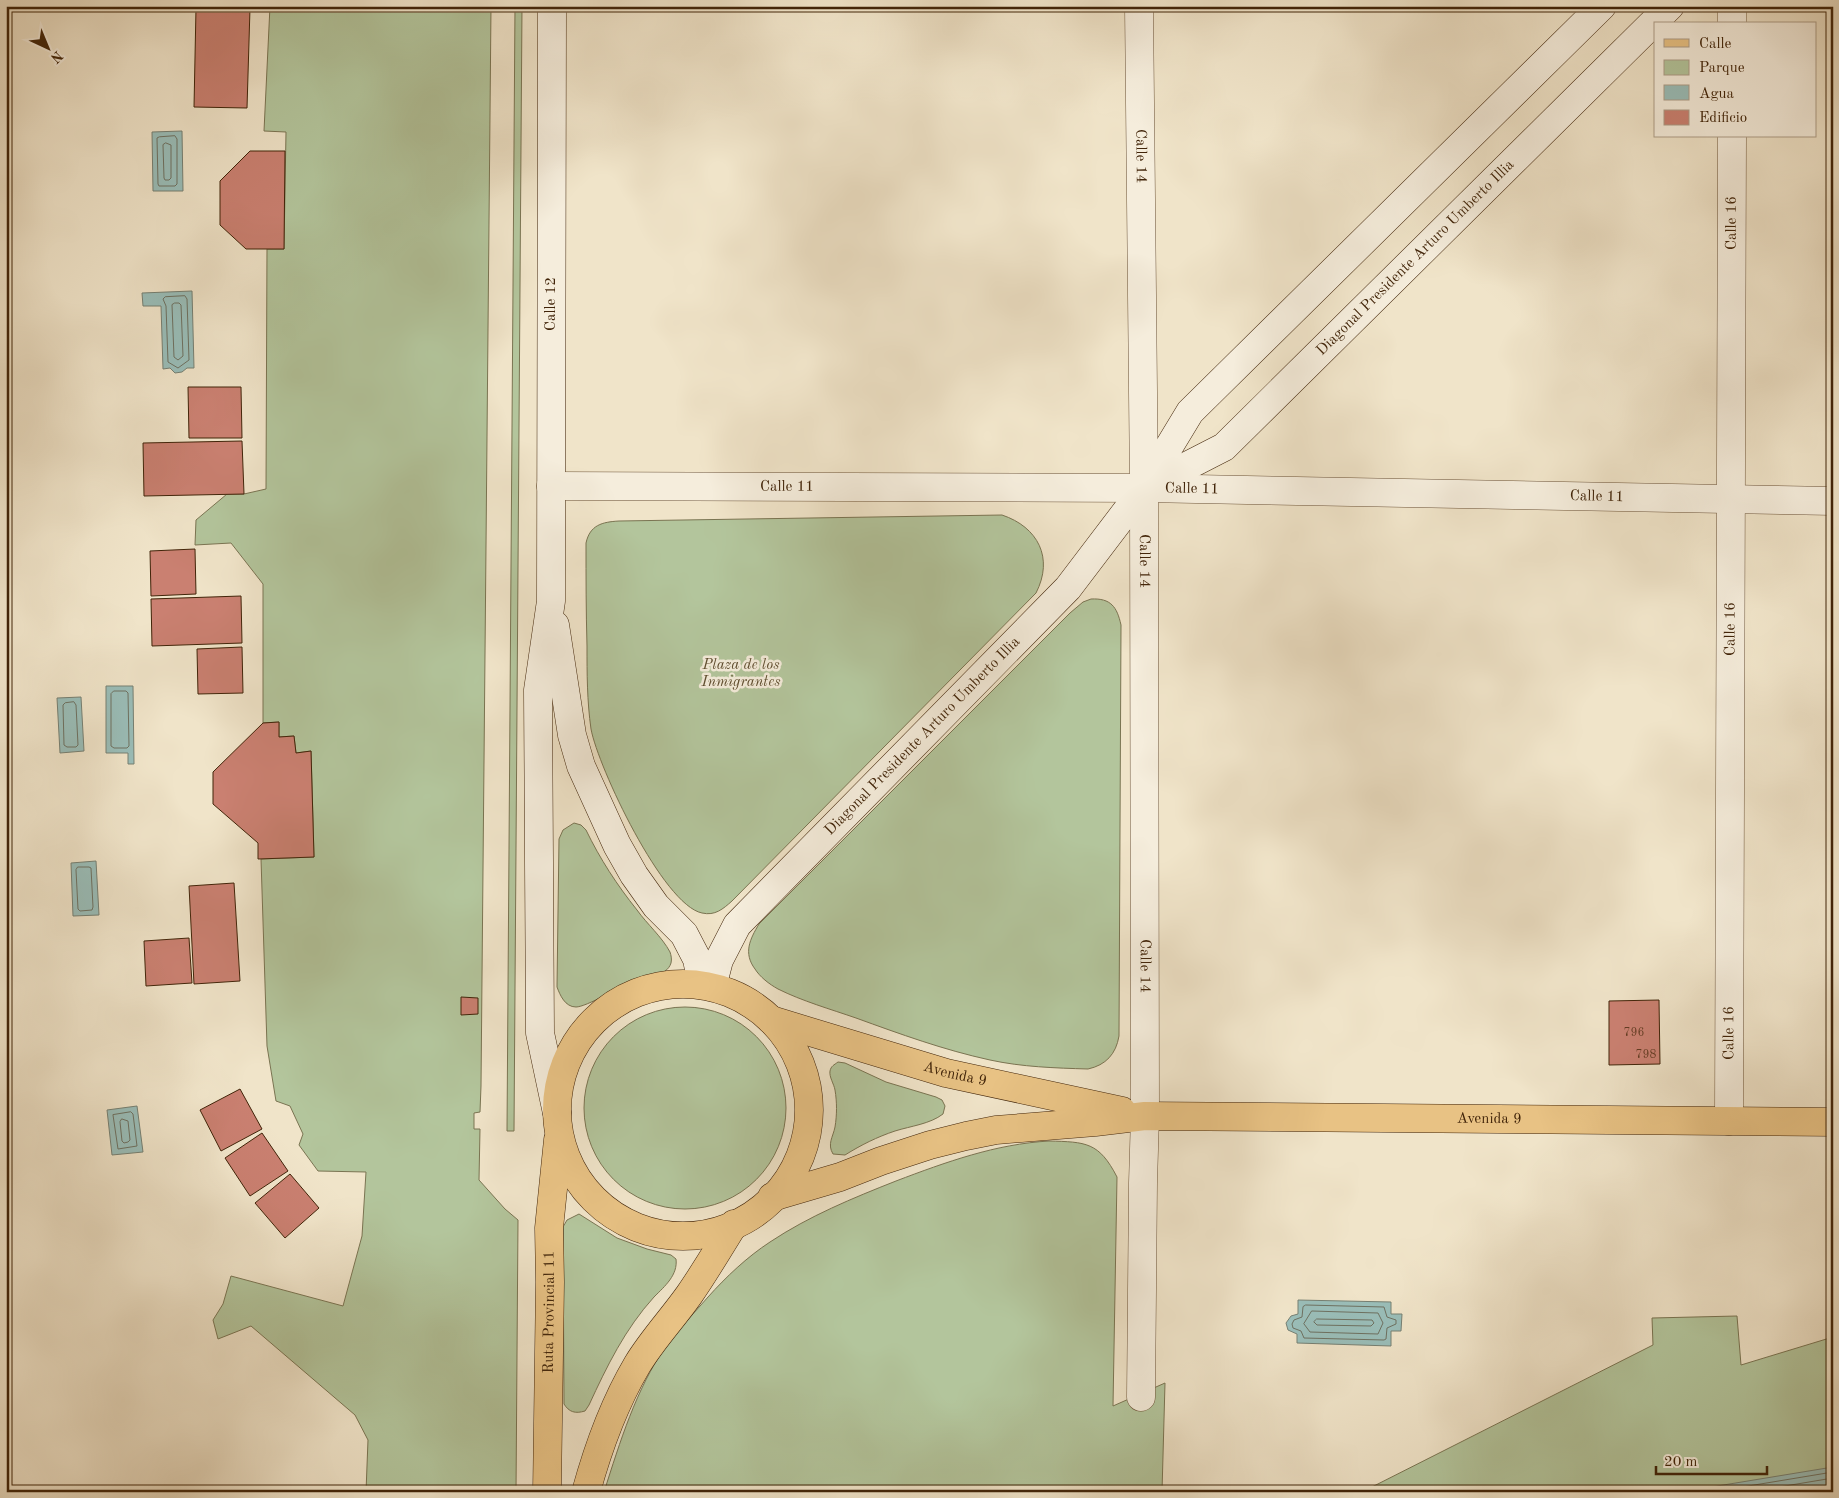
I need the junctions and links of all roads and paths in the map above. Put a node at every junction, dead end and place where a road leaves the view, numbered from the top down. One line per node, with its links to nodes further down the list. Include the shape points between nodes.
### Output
1 (552, 6): 8 (street, Calle 12)
2 (1139, 6): 9 (street, Calle 14)
3 (1602, 6): 9 (street, Diagonal Presidente Arturo Umberto Illia, via 1190,412)
4 (1670, 6): 9 (street, Diagonal Presidente Arturo Umberto Illia, via 1224,447)
5 (1732, 6): 6 (street)
6 (1732, 22)
7 (1732, 138): 10 (street, Calle 16)
8 (551, 486): 9 (street, Calle 11); 12 (street, Calle 12)
9 (1144, 488): 10 (street, Calle 11); 13 (street, Diagonal Presidente Arturo Umberto Illia, via 1068,588 737,925); 15 (street, Calle 14)
10 (1731, 500): 11 (street, Calle 11); 16 (street, Calle 16)
11 (1833, 501)
12 (551, 601): 13 (street, via 572,735 581,766 634,875 656,906 684,934); 18 (street, via 538,690 540,1033)
13 (707, 986): 14 (main road, Ruta Provincial 11, via 744,999); 18 (main road, Ruta Provincial 11, via 670,984 650,988 611,1006 595,1019 581,1035 562,1072)
14 (771, 1020): 15 (main road, Avenida 9, via 946,1073); 19 (main road, via 795,1051 807,1089 809,1108 796,1166)
15 (1145, 1116): 16 (main road, Avenida 9); 19 (main road, Avenida 9, via 996,1130 966,1136 922,1147); 21 (street, Calle 14)
16 (1729, 1121): 17 (main road, Avenida 9)
17 (1833, 1122)
18 (558, 1123): 20 (main road, via 565,1155 579,1182 588,1194 624,1222 667,1235 690,1236); 22 (main road, Ruta Provincial 11, via 549,1228)
19 (772, 1198): 20 (main road)
20 (734, 1224): 23 (main road, via 688,1296 637,1365 598,1451)
21 (1141, 1397)
22 (547, 1492)
23 (586, 1492)

